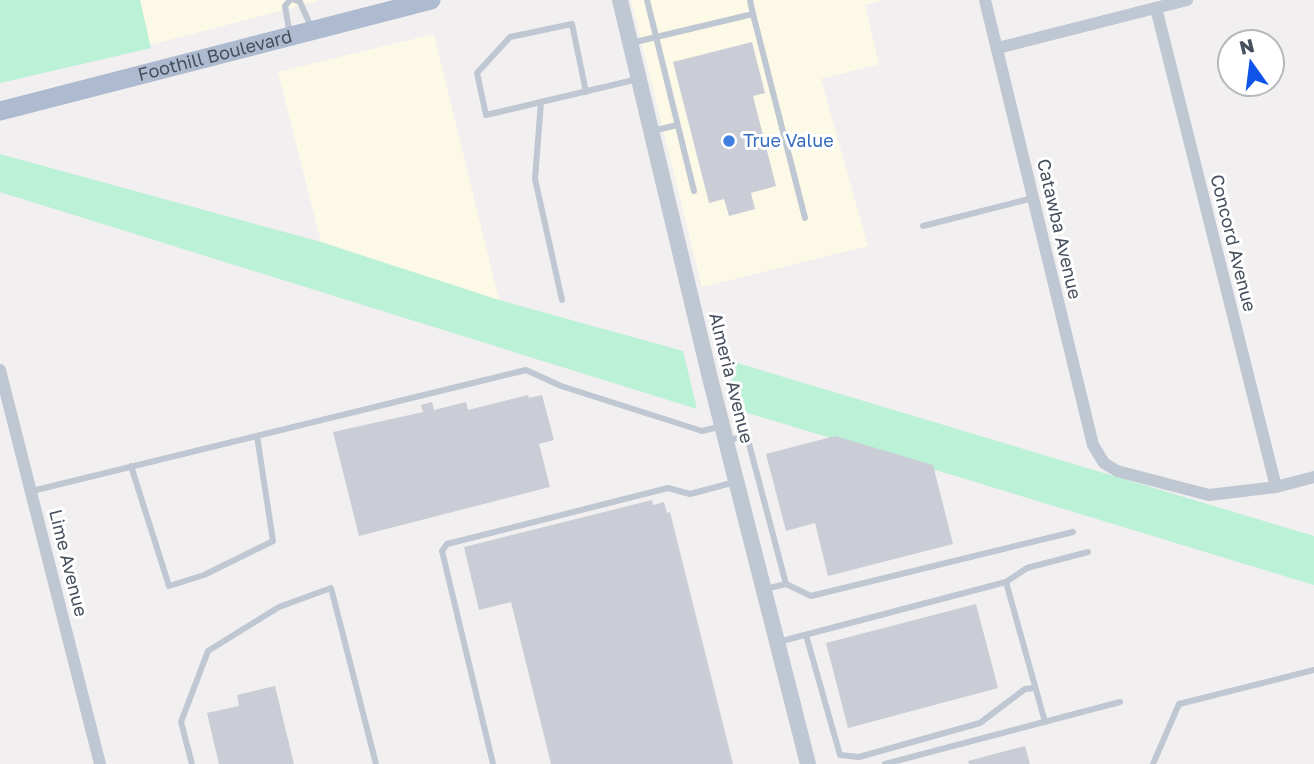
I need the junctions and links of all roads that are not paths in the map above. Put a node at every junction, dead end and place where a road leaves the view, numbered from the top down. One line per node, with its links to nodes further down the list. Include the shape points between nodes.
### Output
1 (292, 0): 10 (lane, via 300,2); 11 (lane, via 285,6)
2 (431, 0): 10 (main road, Foothill Boulevard)
3 (620, 0): 13 (street, Almeria Avenue)
4 (647, 0): 12 (lane)
5 (750, 0): 9 (lane)
6 (985, 0): 14 (street, Catawba Avenue)
7 (1187, 0): 8 (street)
8 (1156, 8): 14 (street); 32 (street, Concord Avenue)
9 (753, 14): 12 (lane); 23 (lane)
10 (312, 31): 11 (main road, Foothill Boulevard)
11 (290, 36): 18 (main road, Foothill Boulevard)
12 (655, 37): 13 (lane); 19 (lane)
13 (631, 43): 15 (street, Almeria Avenue)
14 (998, 48): 22 (street, Catawba Avenue)
15 (640, 79): 16 (lane); 20 (street, Almeria Avenue)
16 (586, 92): 17 (lane); 17 (lane, via 572,24 510,37 477,72 486,115)
17 (541, 102): 25 (lane, via 535,179)
18 (0, 111)
19 (677, 125): 20 (lane); 21 (lane)
20 (653, 131): 27 (street, Almeria Avenue)
21 (694, 191)
22 (1034, 198): 24 (lane); 32 (street, Catawba Avenue, via 1093,445 1104,463 1117,471 1209,495)
23 (805, 218)
24 (923, 226)
25 (562, 300)
26 (0, 370): 33 (street, Lime Avenue)
27 (724, 434): 28 (lane, via 561,386 526,370); 31 (street, Almeria Avenue); 37 (lane, via 748,440)
28 (257, 436): 29 (lane); 29 (lane, via 273,541 204,575 169,586)
29 (131, 466): 33 (lane)
30 (1314, 477): 32 (street)
31 (737, 482): 38 (street, Almeria Avenue); 48 (lane, via 690,494 668,488 447,544 442,551)
32 (1276, 487)
33 (32, 491): 45 (street, Lime Avenue)
34 (1073, 532): 37 (lane, via 811,596)
35 (1088, 552): 36 (lane, via 1027,568)
36 (1006, 582): 39 (lane); 42 (lane)
37 (786, 584): 38 (lane)
38 (765, 589): 40 (street, Almeria Avenue)
39 (806, 635): 40 (lane); 42 (lane, via 840,755 859,757 980,723 1025,689)
40 (778, 642): 49 (street, Almeria Avenue)
41 (1314, 670): 51 (lane, via 1179,704)
42 (1035, 688): 44 (lane)
43 (1120, 702): 44 (lane)
44 (1045, 722): 50 (lane)
45 (100, 764)
46 (192, 764): 47 (lane, via 181,722 208,651 279,607 331,588)
47 (376, 764)
48 (493, 764)
49 (808, 764)
50 (885, 764)
51 (1153, 764)

